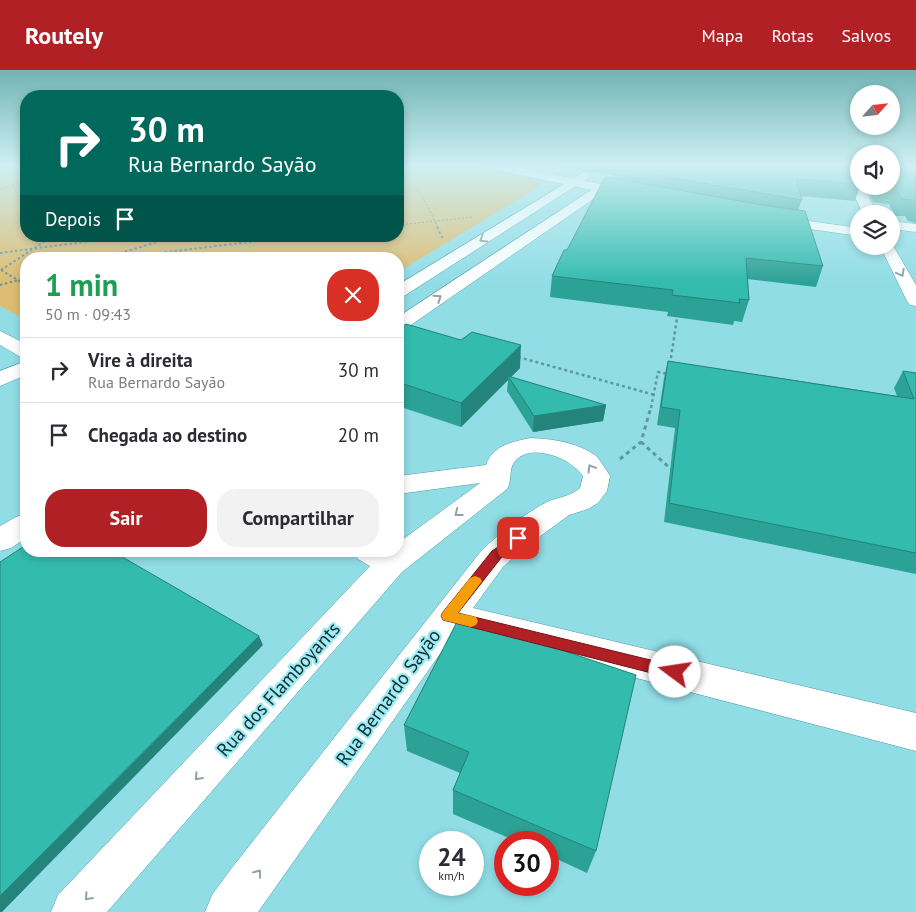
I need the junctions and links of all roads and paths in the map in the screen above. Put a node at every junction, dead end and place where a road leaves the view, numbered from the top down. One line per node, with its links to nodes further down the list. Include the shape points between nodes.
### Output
1 (425, 204): 8 (path)
2 (538, 204): 34 (street, one-way to 34)
3 (575, 204): 37 (street, one-way to 3)
4 (770, 208): 7 (street)
5 (482, 216): 8 (path)
6 (757, 217): 12 (street)
7 (850, 219)
8 (434, 220): 9 (path); 14 (path)
9 (404, 223)
10 (900, 226): 11 (street)
11 (916, 228)
12 (850, 231)
13 (900, 237): 15 (street)
14 (443, 239)
15 (916, 239)
16 (43, 242): 22 (path)
17 (59, 242): 21 (path)
18 (86, 242): 21 (path)
19 (156, 242): 24 (path)
20 (250, 242): 25 (path)
21 (49, 247): 22 (path)
22 (34, 248): 23 (path); 26 (path)
23 (28, 252)
24 (124, 252)
25 (168, 252)
26 (0, 253)
27 (892, 255): 35 (street, one-way to 35)
28 (20, 257): 29 (path)
29 (1, 270): 31 (path)
30 (20, 279): 31 (path)
31 (17, 280): 32 (path); 33 (path)
32 (20, 282)
33 (0, 285)
34 (404, 288)
35 (916, 301)
36 (677, 318): 43 (path, via 668,374 658,372)
37 (404, 321)
38 (0, 337): 39 (street)
39 (20, 349)
40 (513, 356): 43 (path)
41 (20, 370): 42 (street)
42 (0, 379)
43 (655, 395): 44 (path)
44 (641, 442): 45 (path); 47 (path)
45 (673, 472)
46 (496, 477): 47 (street, one-way to 46, via 592,467 582,457 546,445 530,445 504,456 497,466); 48 (street); 51 (street, Rua dos Flamboyants, one-way to 51)
47 (596, 478): 53 (street, Rua Bernardo Sayão, via 594,489 587,498 557,509 496,554)
48 (404, 485)
49 (20, 528): 50 (street)
50 (0, 540)
51 (404, 541)
52 (380, 558): 55 (street, Rua dos Flamboyants, one-way to 55)
53 (448, 616): 54 (street); 56 (street, Rua Bernardo Sayão, one-way to 53)
54 (916, 732)
55 (75, 912)
56 (228, 912)

